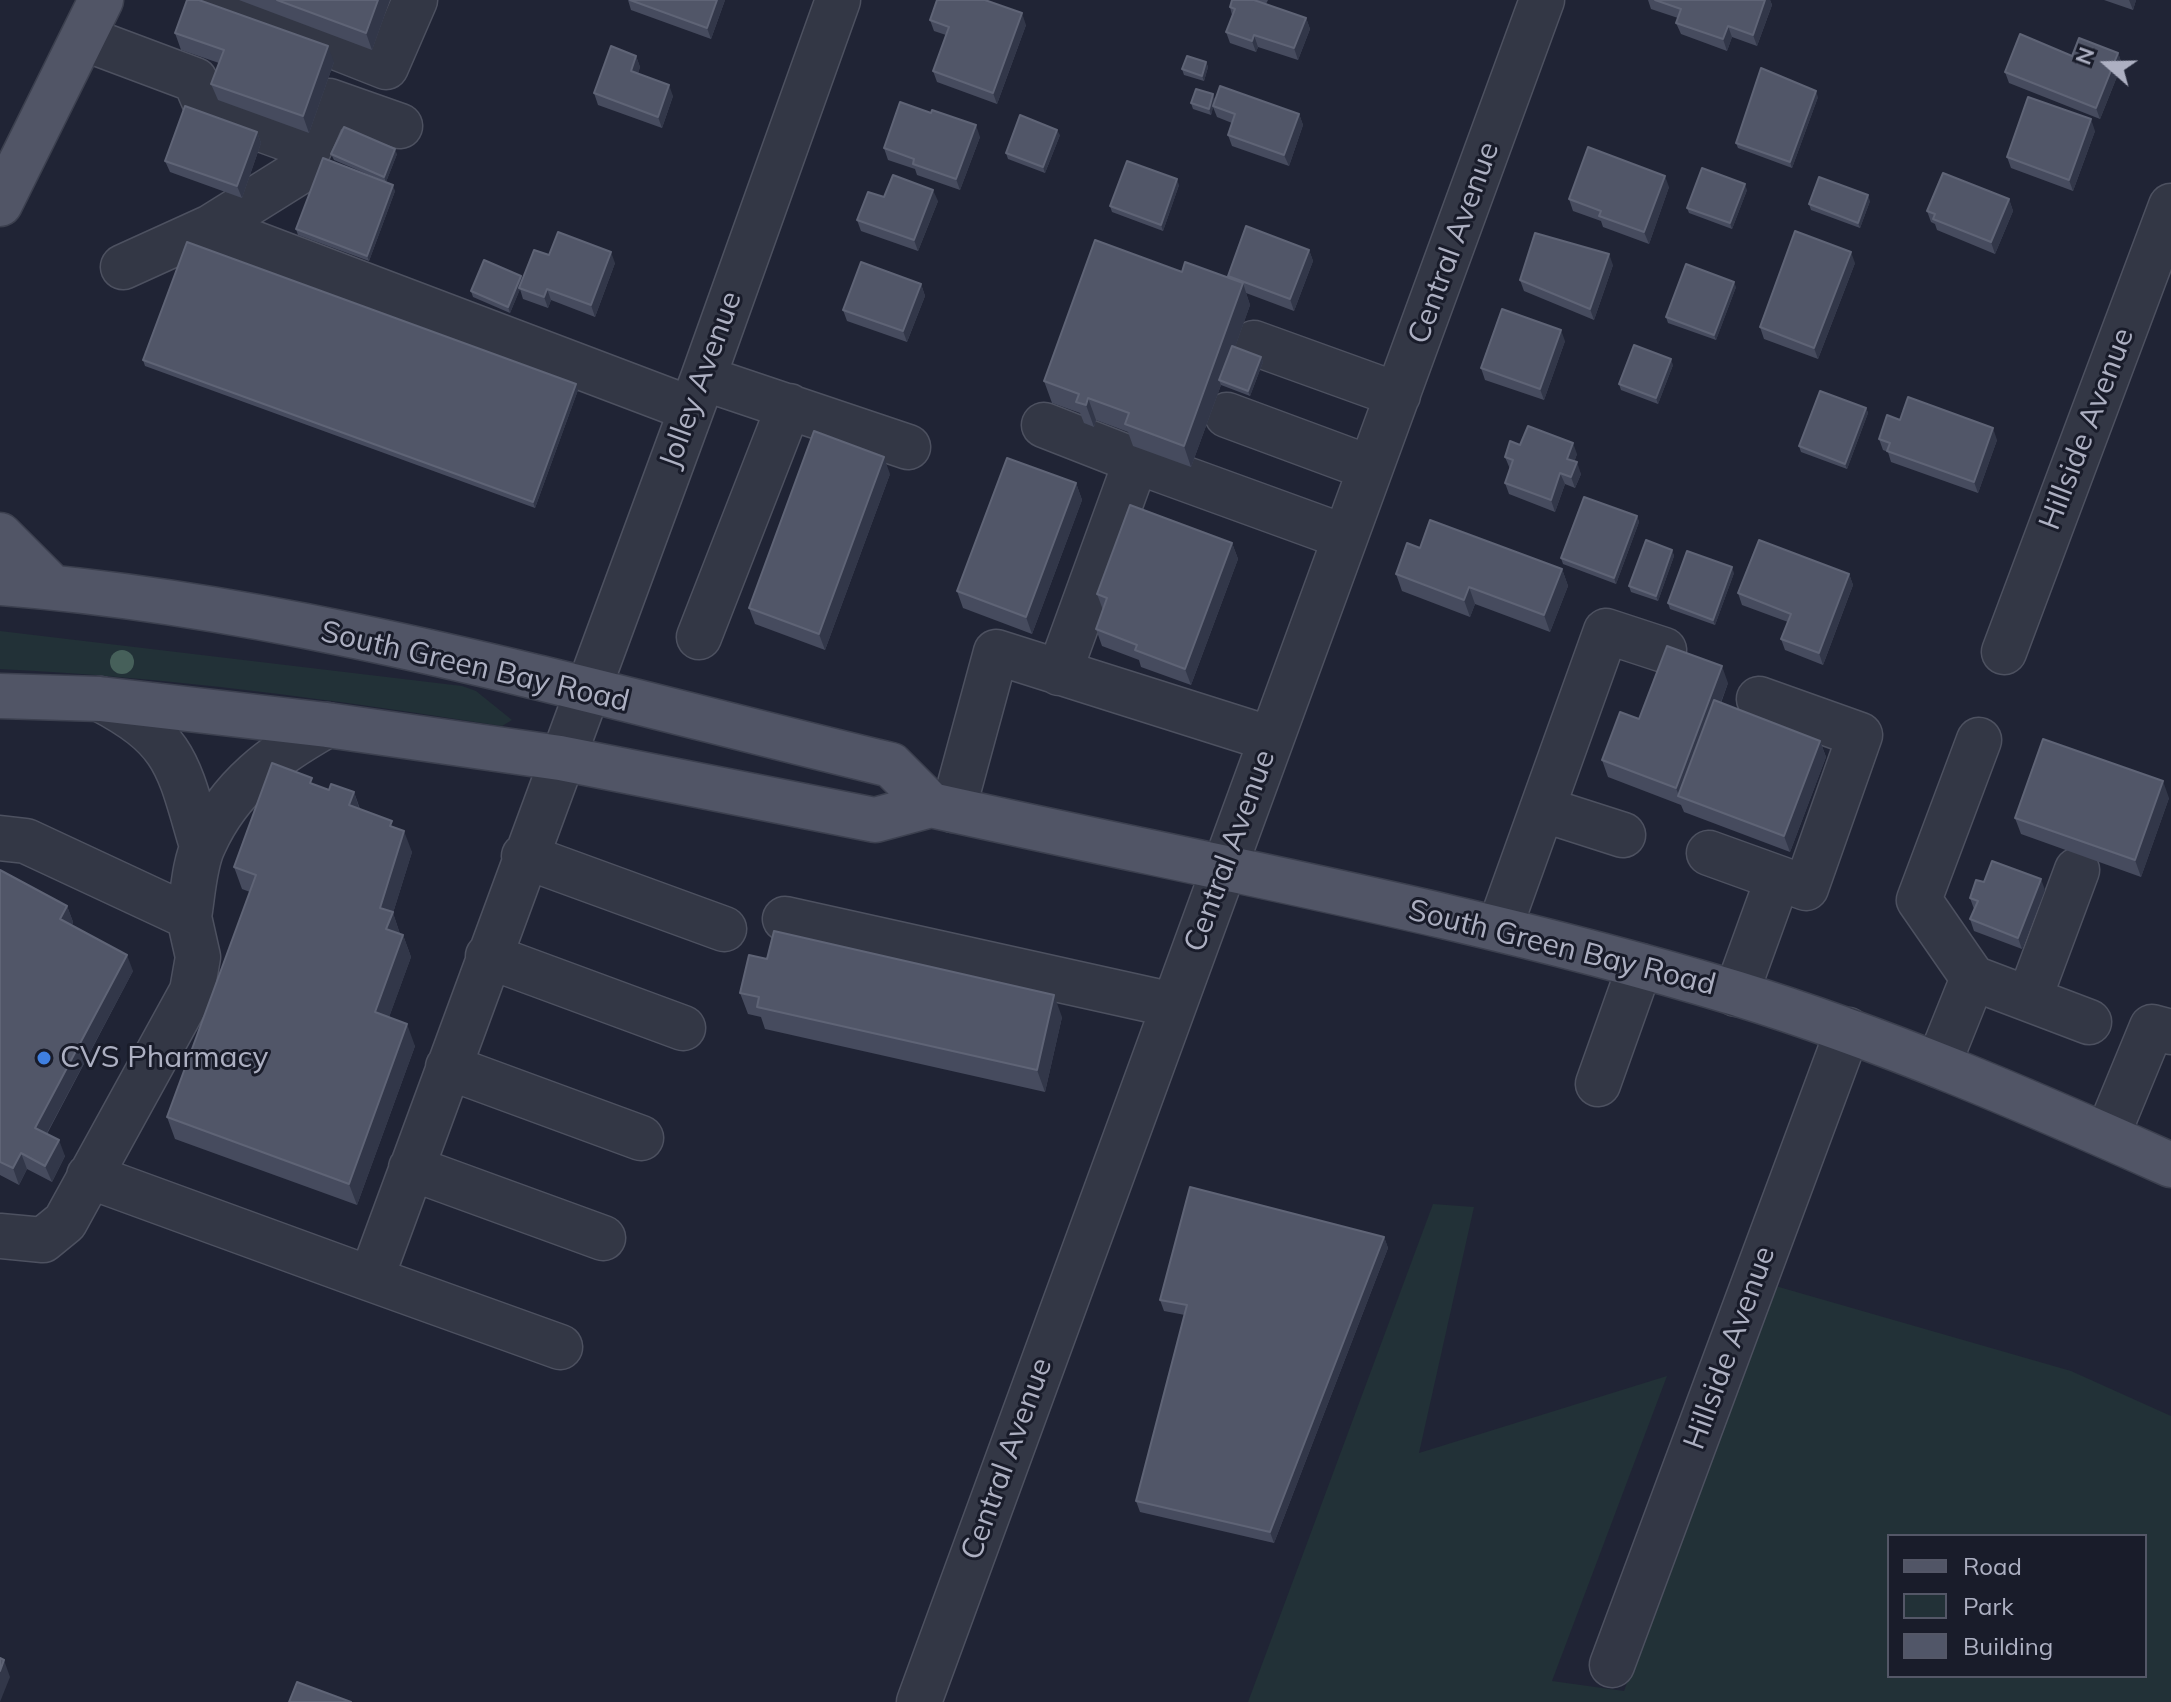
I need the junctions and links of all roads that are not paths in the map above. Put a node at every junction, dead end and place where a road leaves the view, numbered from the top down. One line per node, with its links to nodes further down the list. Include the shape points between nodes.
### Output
1 (216, 0): 2 (street, via 386,67)
2 (415, 0)
3 (838, 0): 14 (street, Jolley Avenue)
4 (1542, 0): 15 (street, Central Avenue)
5 (96, 10): 7 (main road); 8 (street, via 195,80 208,110)
6 (400, 126): 8 (street, via 329,101)
7 (15, 145): 9 (main road)
8 (310, 147): 11 (street, via 299,172)
9 (0, 204)
10 (2171, 206): 28 (street, Hillside Avenue)
11 (211, 227): 12 (street); 14 (street)
12 (123, 267)
13 (1254, 343): 15 (street)
14 (697, 393): 16 (street); 30 (street, Jolley Avenue)
15 (1398, 395): 21 (street, Central Avenue)
16 (789, 406): 19 (street); 26 (street)
17 (1227, 415): 21 (street)
18 (1044, 425): 20 (street)
19 (908, 447)
20 (1136, 461): 23 (street); 29 (street)
21 (1370, 468): 23 (street, Central Avenue)
22 (0, 535): 25 (main road)
23 (1345, 537): 35 (street, Central Avenue)
24 (0, 583): 25 (main road, South Green Bay Road)
25 (52, 587): 30 (main road, South Green Bay Road, via 234,612)
26 (699, 637)
27 (1664, 650): 39 (street, via 1606,631)
28 (2004, 652)
29 (1059, 673): 35 (street); 38 (street, via 996,652)
30 (584, 692): 37 (street, Jolley Avenue); 38 (main road, South Green Bay Road, via 891,765)
31 (0, 696): 32 (main road, South Green Bay Road)
32 (100, 699): 34 (main road, South Green Bay Road); 42 (street, via 131,716 169,750)
33 (1759, 699): 47 (street, via 1860,735 1806,888)
34 (327, 725): 37 (main road, South Green Bay Road); 42 (street, via 266,762 235,793)
35 (1271, 739): 45 (street, Central Avenue)
36 (1979, 740): 54 (street, via 1919,900)
37 (560, 758): 38 (main road, South Green Bay Road, via 875,820); 44 (street, Jolley Avenue)
38 (942, 807): 45 (main road, South Green Bay Road)
39 (1542, 809): 40 (street); 51 (street)
40 (1623, 835)
41 (0, 838): 48 (street, via 26,841)
42 (202, 846): 48 (street)
43 (1709, 853): 47 (street)
44 (524, 856): 50 (street); 52 (street, Jolley Avenue)
45 (1222, 869): 51 (main road, South Green Bay Road); 57 (street, Central Avenue)
46 (2077, 870): 56 (street)
47 (1778, 878): 55 (street)
48 (189, 917): 69 (street, via 198,957 192,991)
49 (785, 919): 57 (street)
50 (724, 929)
51 (1499, 929): 53 (main road, South Green Bay Road)
52 (488, 956): 59 (street); 63 (street, Jolley Avenue)
53 (1640, 966): 55 (main road, South Green Bay Road); 64 (street)
54 (1973, 978): 56 (street); 62 (street)
55 (1736, 994): 60 (main road, South Green Bay Road)
56 (2029, 999): 58 (street)
57 (1173, 1005): 75 (street, Central Avenue)
58 (2089, 1022)
59 (683, 1028)
60 (1848, 1030): 62 (main road, South Green Bay Road); 74 (street, Hillside Avenue)
61 (2171, 1032): 65 (street, via 2152,1027)
62 (1938, 1065): 65 (main road, South Green Bay Road)
63 (448, 1067): 66 (street); 68 (street, Jolley Avenue)
64 (1598, 1084)
65 (2107, 1136): 67 (main road, South Green Bay Road)
66 (641, 1138)
67 (2171, 1165)
68 (411, 1168): 71 (street); 72 (street, Jolley Avenue)
69 (89, 1176): 70 (street, via 65,1222 43,1240); 72 (street)
70 (0, 1236)
71 (603, 1238)
72 (371, 1279): 73 (street)
73 (560, 1347)
74 (1612, 1665)
75 (919, 1702)

